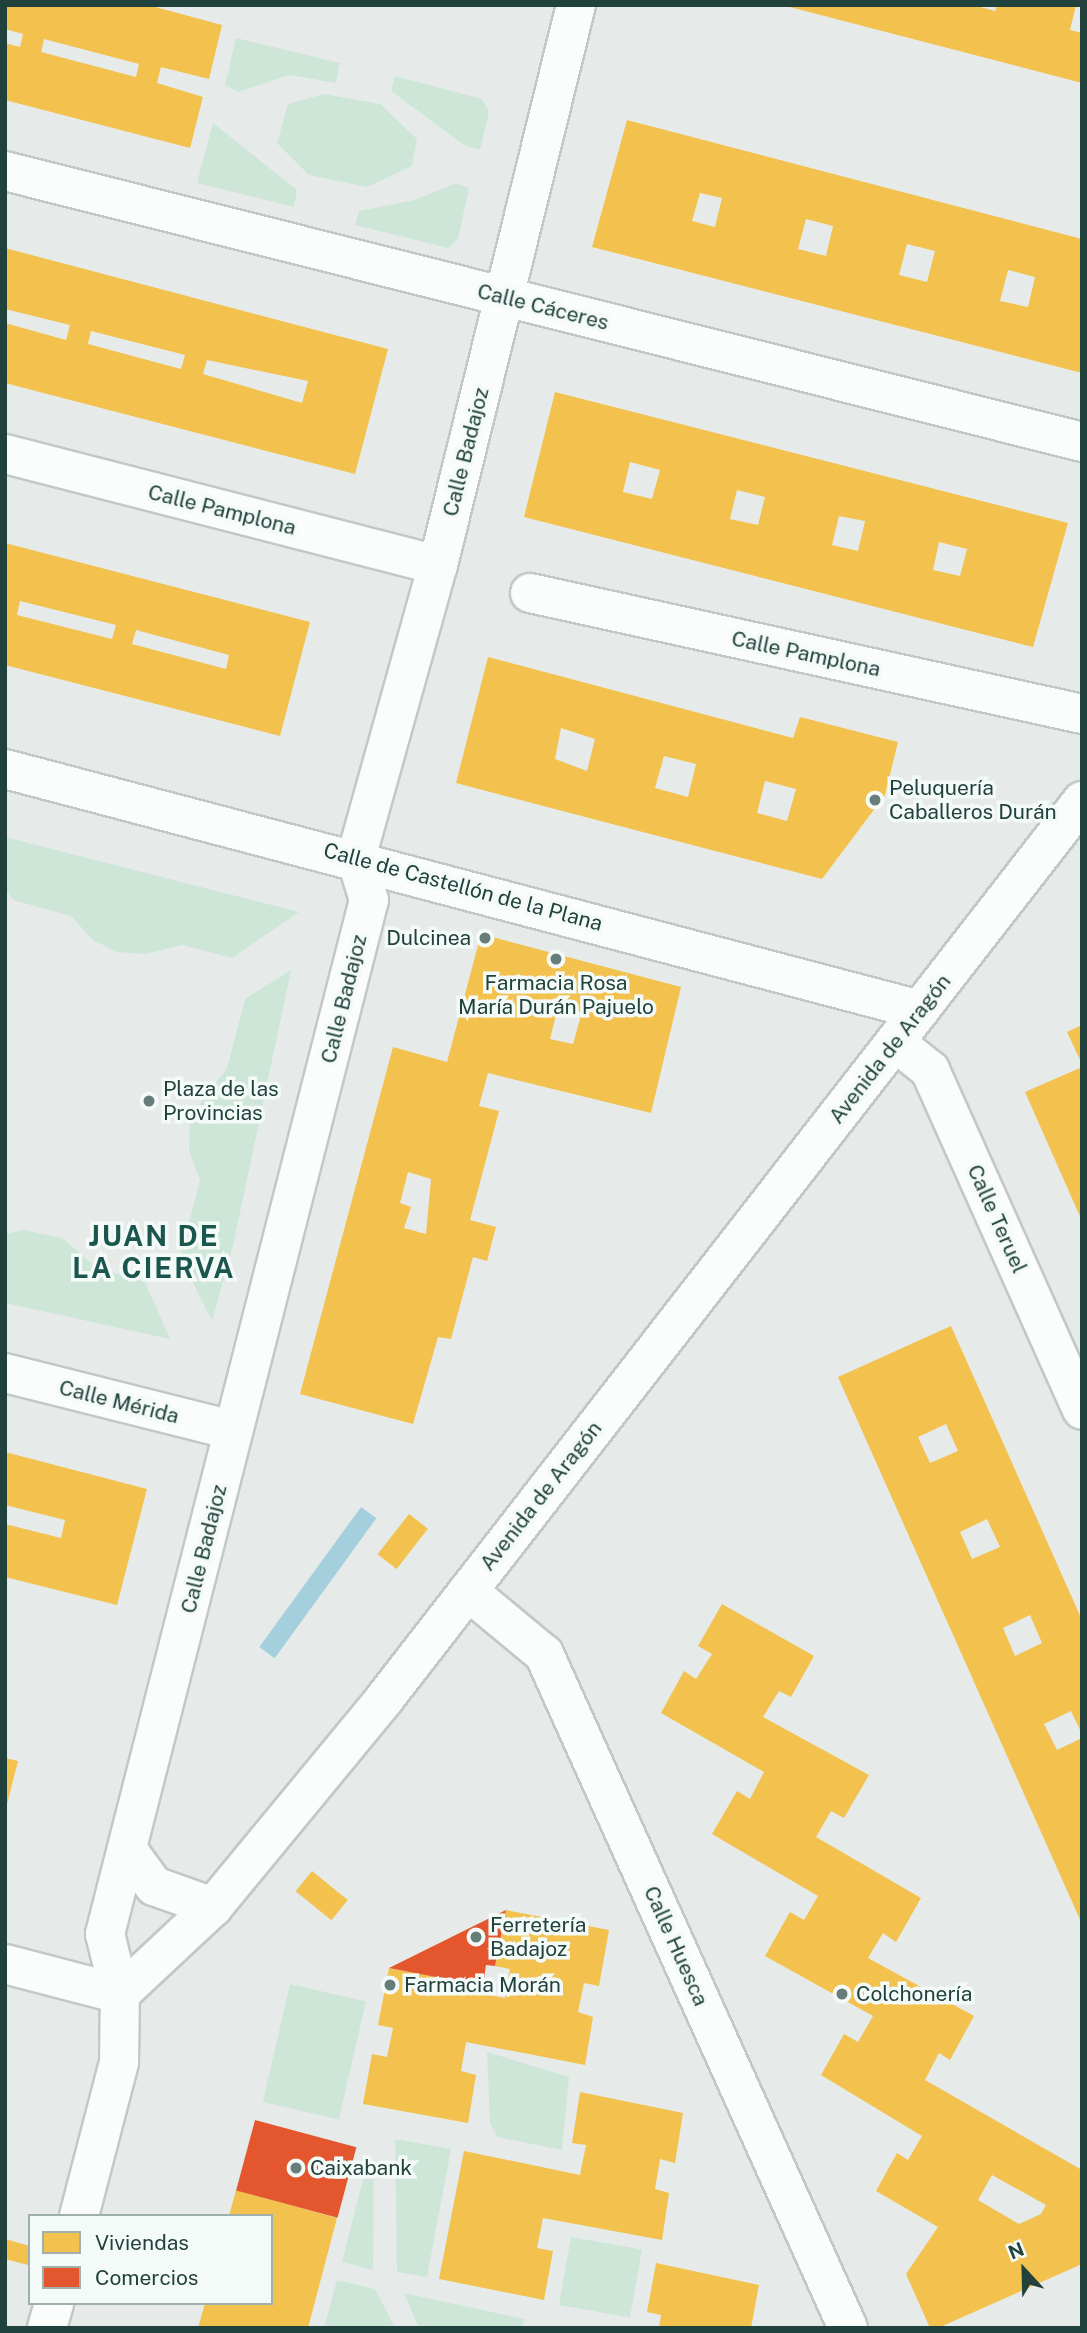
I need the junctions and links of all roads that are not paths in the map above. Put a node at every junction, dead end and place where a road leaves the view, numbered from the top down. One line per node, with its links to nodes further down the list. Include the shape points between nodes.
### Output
1 (576, 5): 3 (street, Calle Badajoz)
2 (5, 171): 3 (street, Calle Cáceres)
3 (505, 297): 4 (street, Calle Cáceres); 6 (street, Calle Badajoz)
4 (1082, 442)
5 (5, 454): 6 (street, Calle Pamplona)
6 (439, 565): 11 (street, Calle Badajoz)
7 (530, 593): 8 (street, Calle Pamplona)
8 (1082, 714)
9 (5, 769): 11 (street, Calle de Castellón de la Plana)
10 (1082, 801): 12 (street, Avenida de Aragón)
11 (356, 858): 12 (street, Calle de Castellón de la Plana); 16 (street, Calle Badajoz, via 369,900)
12 (920, 1010): 13 (street, Avenida de Aragón)
13 (895, 1042): 15 (street, Calle Teruel, via 930,1070); 17 (street, Avenida de Aragón)
14 (5, 1373): 16 (street, Calle Mérida)
15 (1078, 1389)
16 (232, 1430): 18 (street, Calle Badajoz)
17 (468, 1591): 19 (street, Avenida de Aragón); 27 (street, Calle Huesca, via 544,1654)
18 (127, 1849): 19 (street, via 154,1886); 20 (street, Calle Badajoz)
19 (213, 1907): 23 (street, Avenida de Aragón)
20 (105, 1934): 22 (street, via 94,1955); 23 (street, Calle Badajoz)
21 (5, 1964): 22 (street)
22 (58, 1977): 23 (street)
23 (120, 1994): 24 (street, via 118,2062)
24 (80, 2214)
25 (53, 2305): 26 (street)
26 (47, 2328)
27 (848, 2328)

